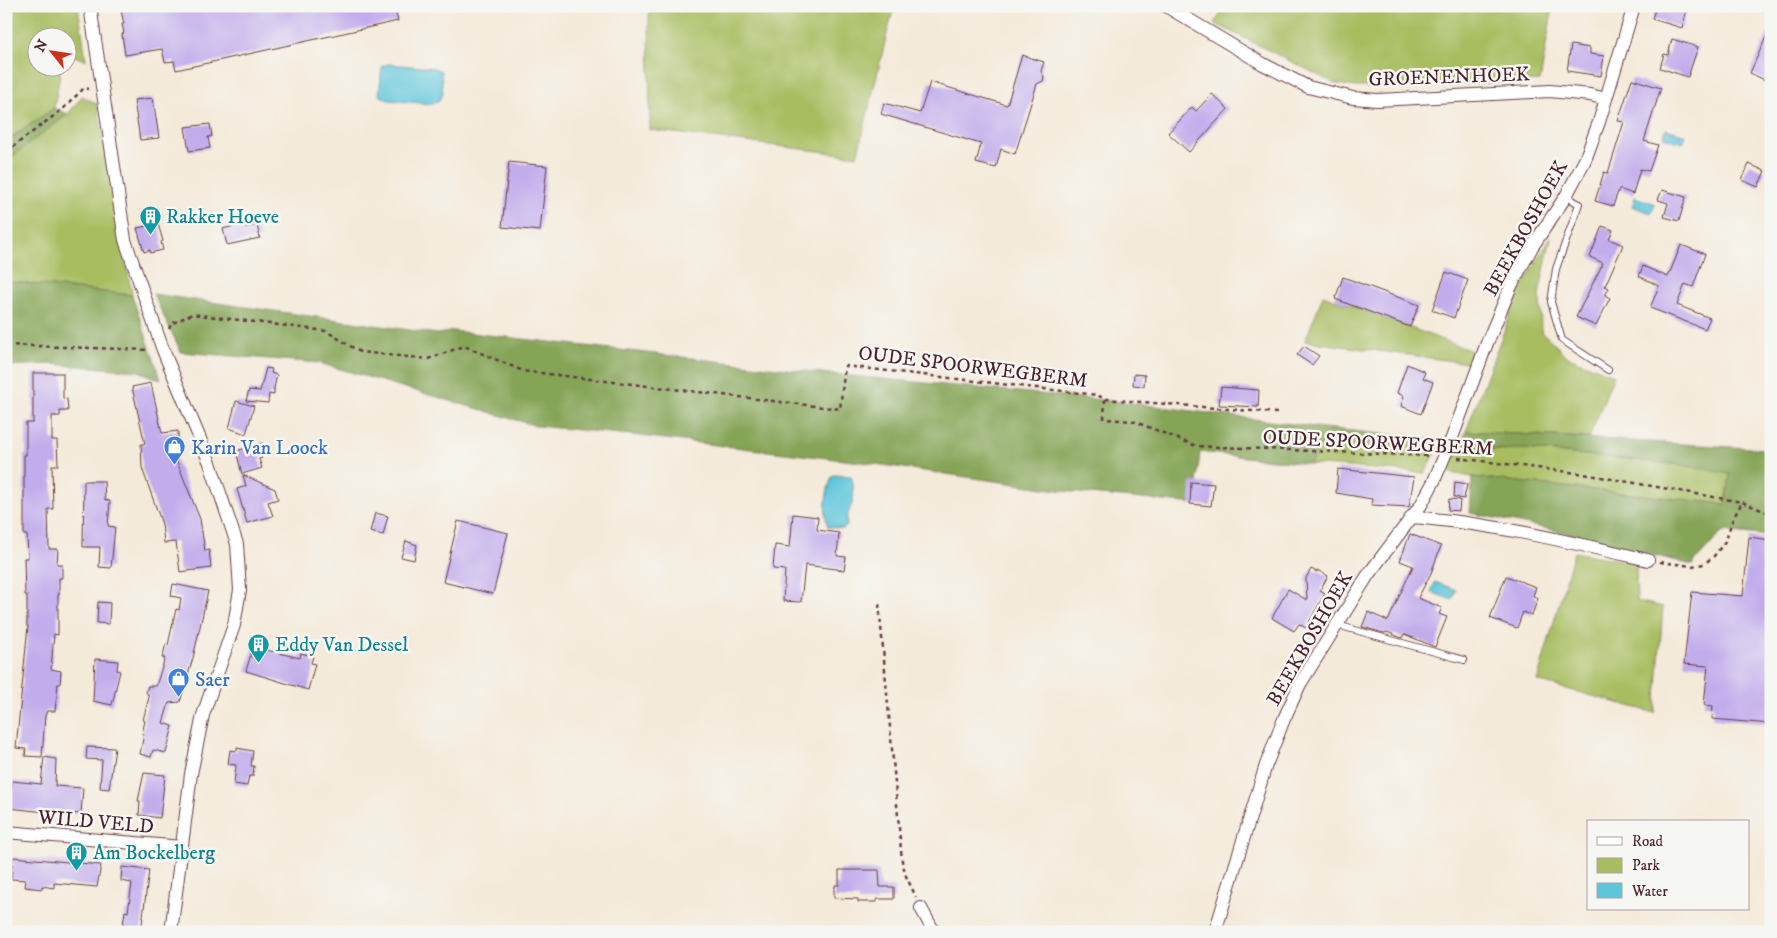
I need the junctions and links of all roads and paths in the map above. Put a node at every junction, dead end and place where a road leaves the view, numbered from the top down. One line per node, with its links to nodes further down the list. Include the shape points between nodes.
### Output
1 (90, 6): 4 (street)
2 (1166, 6): 5 (street, GROENENHOEK, via 1286,76 1328,93 1378,100 1550,91)
3 (1634, 6): 5 (street, BEEKBOSHOEK)
4 (103, 90): 6 (path, via 84,88 64,108); 9 (street, via 125,240)
5 (1606, 99): 7 (street, BEEKBOSHOEK, via 1585,160)
6 (6, 152)
7 (1566, 196): 10 (lane, via 1579,204 1556,269 1550,302 1562,340); 13 (street, BEEKBOSHOEK, via 1532,246 1511,286)
8 (6, 345): 9 (path)
9 (164, 350): 11 (path, OUDE SPOORWEGBERM, via 171,324 192,314 326,331 360,352 428,359 464,346 523,371 840,409 845,366 1097,395); 22 (street, via 210,463 237,544 240,590 234,625 203,715 191,774)
10 (1608, 370)
11 (1105, 399): 12 (path); 13 (path, OUDE SPOORWEGBERM, via 1104,419 1133,421 1196,446)
12 (1277, 413)
13 (1445, 456): 14 (path, OUDE SPOORWEGBERM, via 1578,473); 16 (street, BEEKBOSHOEK, via 1434,482)
14 (1742, 502): 15 (path, OUDE SPOORWEGBERM); 17 (path, via 1726,540 1704,564 1692,566)
15 (1771, 514)
16 (1411, 517): 17 (street, via 1540,535); 19 (street, BEEKBOSHOEK, via 1368,575)
17 (1648, 560)
18 (879, 604): 23 (path, via 902,861)
19 (1337, 625): 20 (lane); 26 (street, BEEKBOSHOEK, via 1300,684 1275,741)
20 (1464, 660)
21 (6, 832): 22 (street, WILD VELD)
22 (182, 847): 24 (street)
23 (921, 908): 25 (street)
24 (171, 932)
25 (934, 932)
26 (1215, 932)

